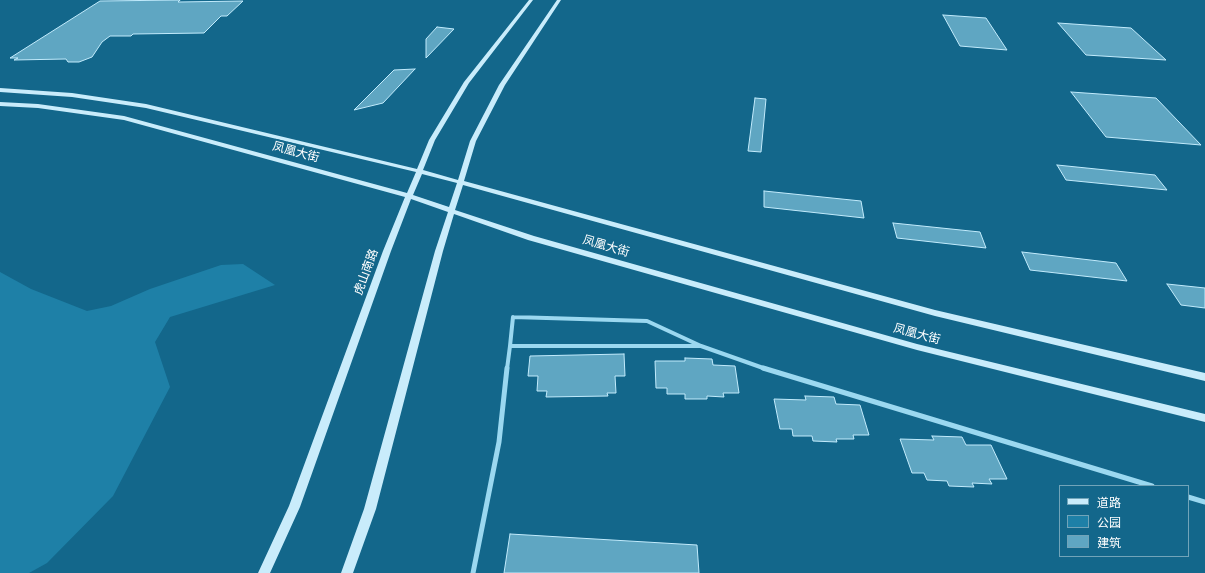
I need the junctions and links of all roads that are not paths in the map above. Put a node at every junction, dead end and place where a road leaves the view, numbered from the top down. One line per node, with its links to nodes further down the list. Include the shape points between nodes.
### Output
1 (531, 0): 5 (main road, 虎山南路, via 467,82 432,140)
2 (559, 0): 6 (main road, via 502,85 473,141)
3 (0, 90): 5 (main road, 凤凰大街, via 72,95 146,106)
4 (0, 104): 7 (main road, 凤凰大街, via 38,106 124,118)
5 (419, 171): 6 (main road, 凤凰大街); 7 (main road, 虎山南路)
6 (460, 182): 8 (main road); 11 (main road, 凤凰大街, via 935,313)
7 (409, 196): 8 (main road, 凤凰大街); 16 (main road, 虎山南路, via 386,251 294,507)
8 (452, 210): 12 (main road, 凤凰大街, via 531,238 917,347); 17 (main road, via 370,509)
9 (510, 346): 10 (street); 10 (street, via 513,318 646,320); 18 (street, via 499,442)
10 (701, 346): 13 (street, via 774,372)
11 (1205, 377)
12 (1205, 418)
13 (1149, 485)
14 (1189, 497): 15 (street)
15 (1205, 502)
16 (264, 573)
17 (347, 573)
18 (473, 573)

